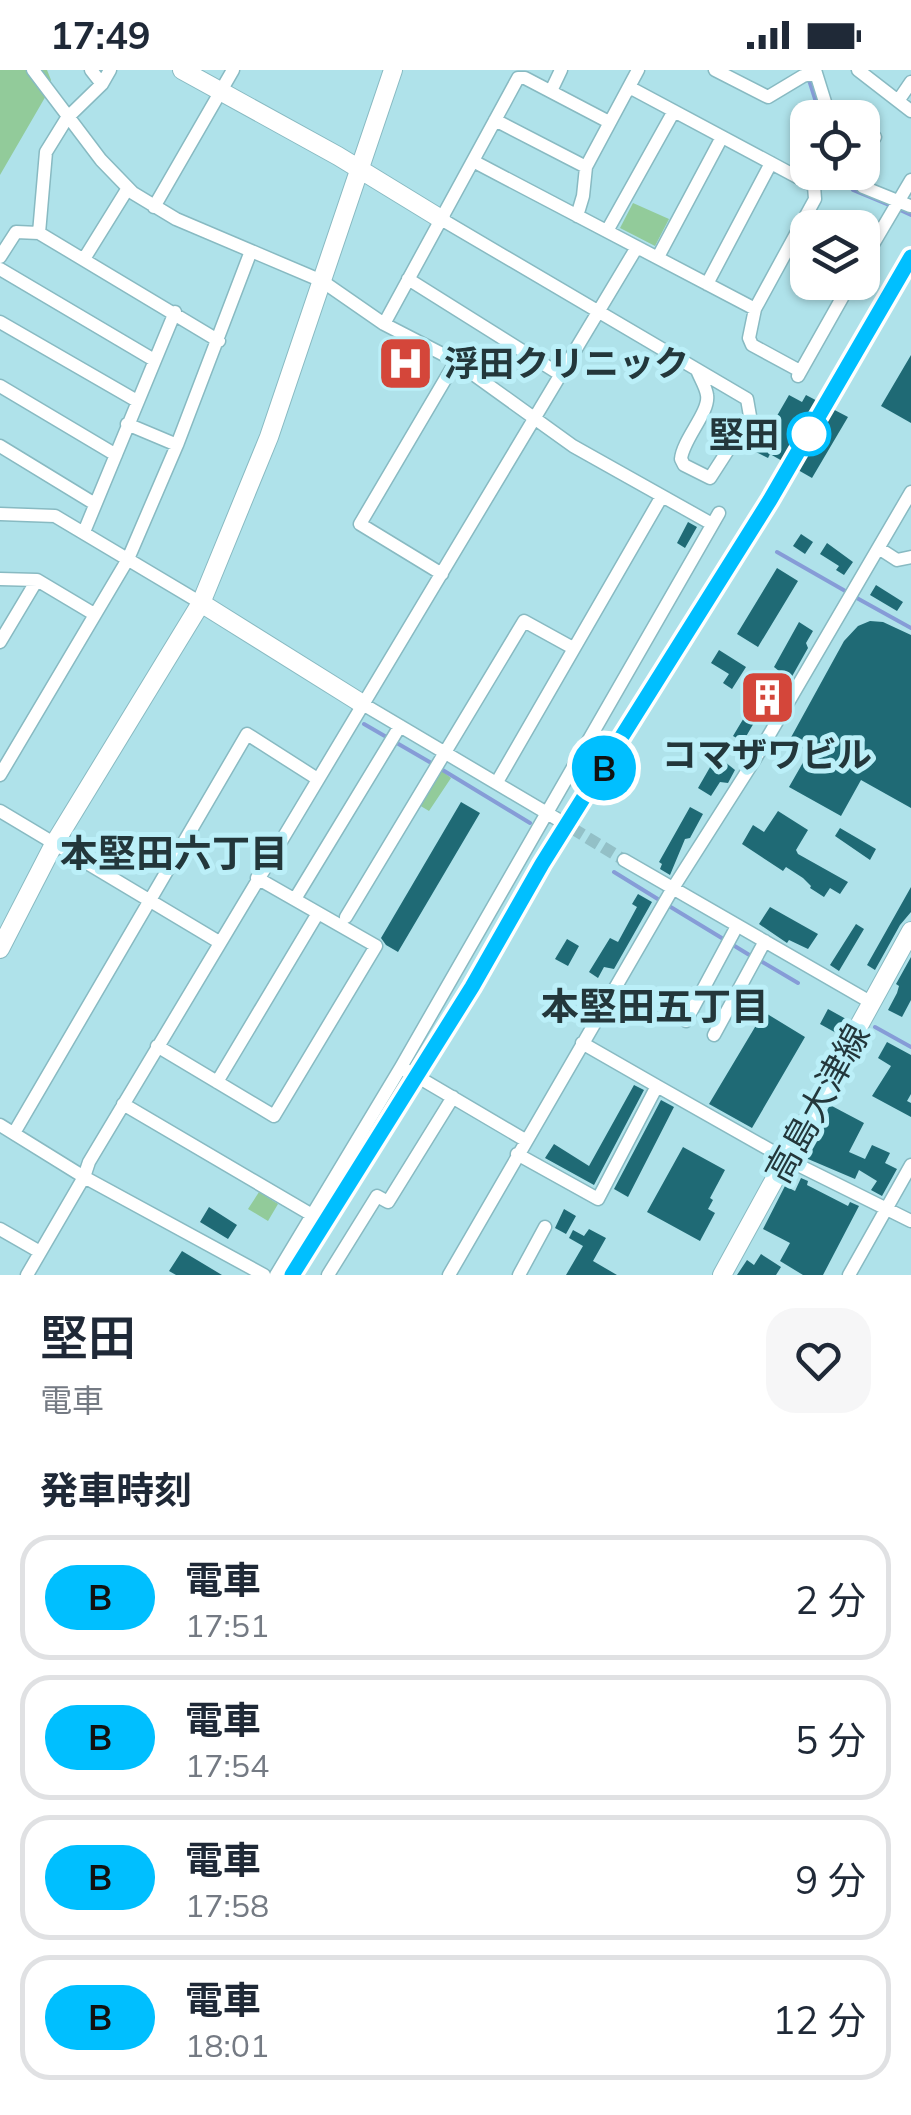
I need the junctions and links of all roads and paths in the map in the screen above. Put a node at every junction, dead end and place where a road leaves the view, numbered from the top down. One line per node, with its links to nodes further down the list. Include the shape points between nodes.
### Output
1 (33, 70): 21 (street)
2 (91, 70): 13 (street)
3 (110, 70): 13 (street)
4 (182, 70): 15 (street)
5 (233, 70): 15 (street)
6 (393, 70): 28 (street)
7 (561, 70): 16 (street)
8 (638, 70): 14 (street)
9 (715, 70): 11 (street, via 768,98)
10 (858, 70): 18 (street)
11 (816, 71): 17 (street)
12 (911, 82): 18 (street)
13 (102, 84): 21 (street)
14 (629, 87): 19 (street); 23 (street)
15 (222, 92): 28 (street); 33 (street)
16 (550, 92): 22 (street, via 518,78); 23 (street)
17 (825, 100)
18 (898, 101): 20 (street)
19 (674, 111): 24 (street); 36 (street)
20 (911, 111)
21 (67, 118): 30 (street); 37 (street, via 46,152)
22 (495, 120): 25 (street); 27 (street)
23 (608, 122): 27 (street)
24 (722, 137): 26 (street); 42 (street)
25 (473, 161): 34 (street); 35 (street)
26 (771, 163): 47 (street); 49 (street, via 816,193)
27 (586, 167): 34 (street)
28 (360, 170): 35 (street); 46 (street)
29 (911, 180): 32 (street)
30 (128, 188): 33 (street); 43 (street)
31 (869, 190): 32 (street)
32 (899, 206): 38 (street)
33 (154, 207): 40 (street)
34 (577, 216): 36 (street)
35 (441, 219): 45 (street); 51 (street)
36 (607, 231): 39 (street)
37 (39, 233): 41 (street, via 16,232); 43 (street)
38 (880, 235)
39 (637, 247): 42 (street); 51 (street)
40 (251, 251): 46 (street); 54 (street)
41 (0, 257)
42 (658, 258): 47 (street)
43 (84, 260): 50 (street)
44 (0, 269): 55 (street)
45 (408, 279): 53 (street); 58 (street)
46 (322, 282): 53 (street); 79 (street, via 269,437)
47 (707, 284): 49 (street)
48 (841, 300): 49 (street, via 798,374 752,345)
49 (756, 309)
50 (174, 312): 54 (street); 55 (street)
51 (598, 312): 57 (street); 58 (street)
52 (0, 322): 61 (street)
53 (384, 324): 56 (street)
54 (219, 341): 66 (street)
55 (154, 360): 61 (street)
56 (456, 361): 63 (street); 76 (street, via 360,524)
57 (698, 370): 60 (street); 62 (street)
58 (561, 375): 63 (street)
59 (0, 386): 67 (street)
60 (740, 395): 62 (street); 62 (street, via 750,416 710,478 681,460)
61 (137, 401): 64 (street)
62 (707, 403)
63 (536, 417): 69 (street); 76 (street)
64 (127, 424): 66 (street); 67 (street)
65 (0, 446): 70 (street)
66 (177, 446): 75 (street)
67 (116, 455): 70 (street)
68 (911, 492): 73 (street)
69 (662, 496): 82 (street); 90 (street, via 716,519)
70 (95, 504): 72 (street)
71 (0, 514): 72 (street, via 56,516)
72 (84, 532): 75 (street)
73 (880, 549): 74 (street, via 897,560); 94 (street)
74 (911, 557)
75 (128, 559): 79 (street); 80 (street)
76 (442, 574): 83 (street)
77 (0, 579): 78 (street)
78 (37, 580): 80 (street); 81 (street)
79 (201, 603): 83 (street); 91 (street)
80 (94, 614): 86 (street)
81 (0, 642)
82 (573, 648): 85 (street, via 524,620); 88 (street)
83 (361, 702): 84 (street); 87 (street)
84 (400, 726): 85 (street); 96 (street)
85 (444, 752): 88 (street); 98 (street)
86 (0, 774)
87 (316, 778): 93 (street); 95 (street, via 246,734)
88 (497, 782): 90 (street)
89 (0, 811): 91 (street)
90 (552, 816): 109 (street)
91 (54, 844): 95 (street); 102 (street)
92 (624, 860): 94 (street)
93 (257, 878): 96 (street); 101 (street)
94 (667, 898): 100 (street); 107 (street)
95 (150, 900): 101 (street); 115 (street)
96 (295, 900): 97 (street)
97 (318, 913): 110 (street); 110 (street, via 376,946 274,1116)
98 (346, 917)
99 (911, 930): 104 (street, 高島大津線)
100 (731, 937): 103 (street); 105 (street)
101 (219, 942): 108 (street)
102 (0, 950)
103 (759, 953): 104 (street); 106 (street)
104 (872, 1003): 118 (street, 高島大津線)
105 (686, 1021)
106 (714, 1035)
107 (582, 1043): 111 (street); 116 (street)
108 (157, 1046): 110 (street); 113 (street)
109 (402, 1067): 112 (street); 122 (street)
110 (217, 1082)
111 (656, 1086): 117 (street, via 598,1199); 118 (street)
112 (452, 1097): 116 (street); 130 (street, via 388,1202 377,1196)
113 (123, 1104): 120 (street); 122 (street)
114 (0, 1125): 115 (street)
115 (14, 1133): 120 (street)
116 (525, 1140): 117 (street)
117 (517, 1154): 131 (street)
118 (786, 1159): 121 (street); 133 (street, 高島大津線)
119 (911, 1164): 121 (street)
120 (84, 1178): 126 (street); 128 (street)
121 (886, 1208): 123 (street); 134 (street)
122 (312, 1215): 129 (street)
123 (911, 1221)
124 (546, 1227): 132 (street)
125 (0, 1229): 126 (street)
126 (40, 1252): 127 (street)
127 (26, 1275)
128 (264, 1275)
129 (276, 1275)
130 (328, 1275)
131 (449, 1275)
132 (519, 1275)
133 (722, 1275)
134 (849, 1275)

